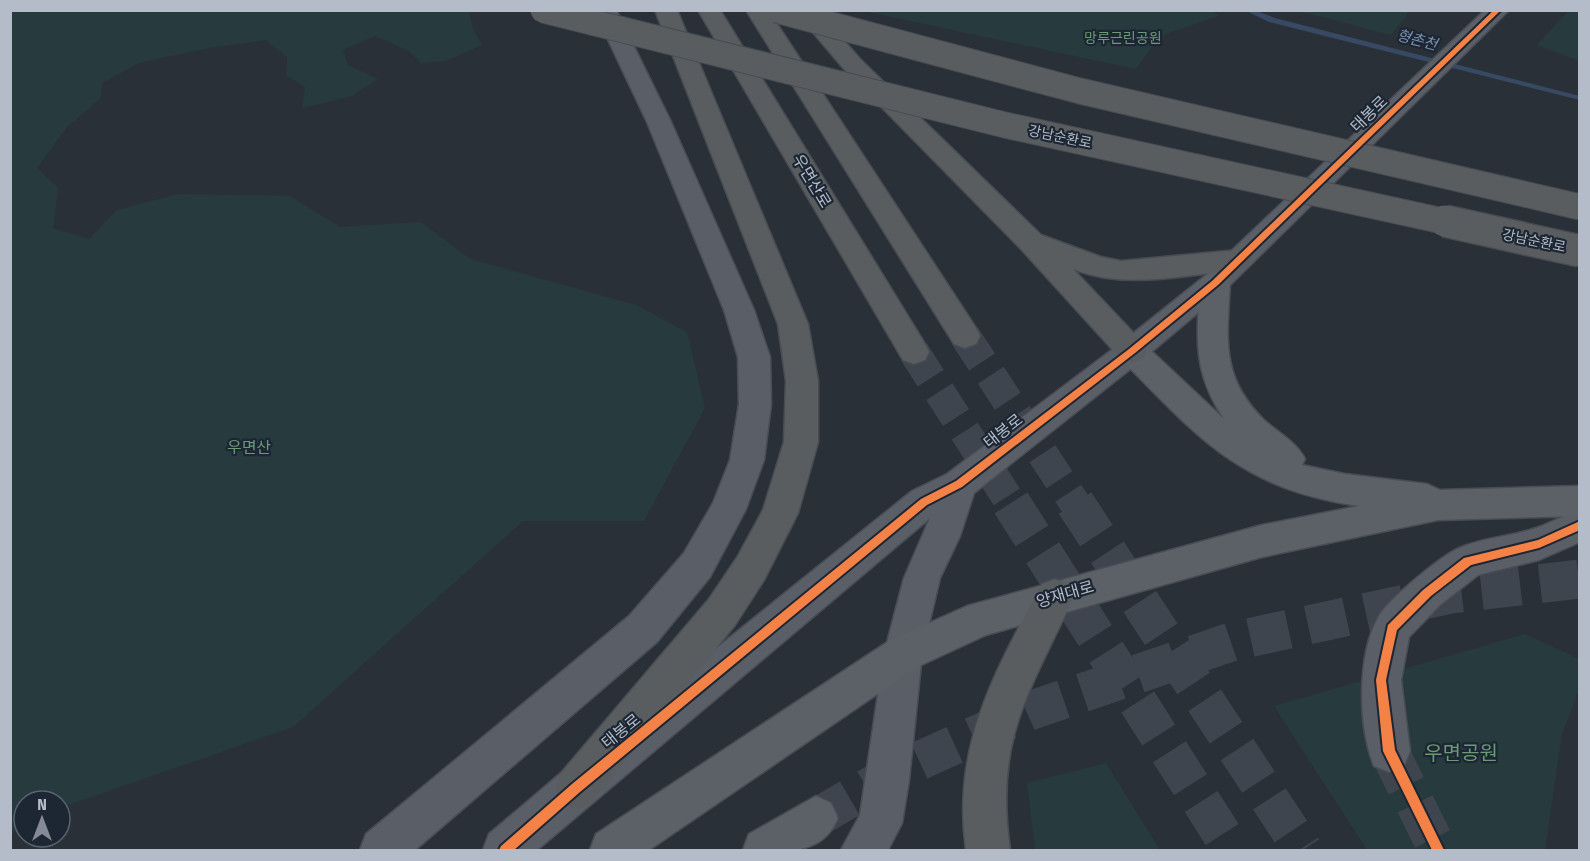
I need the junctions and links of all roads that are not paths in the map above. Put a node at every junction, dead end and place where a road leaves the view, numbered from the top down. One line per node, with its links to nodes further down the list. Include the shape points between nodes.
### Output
1 (543, 10): 11 (highway, 강남순환로, bridge, via 1005,125)
2 (605, 10): 27 (street, via 659,122 742,319 754,357 755,404 747,460 728,509 697,565 643,629)
3 (666, 10): 25 (highway, via 793,324 802,381 801,442 780,513 751,568 722,612)
4 (709, 10): 16 (highway, 우면산로)
5 (758, 10): 14 (highway)
6 (776, 10): 9 (highway, bridge, via 1080,92)
7 (805, 10): 10 (highway, via 852,64)
8 (1498, 10): 12 (street, 태봉로)
9 (1580, 207)
10 (1031, 242): 12 (highway, via 1097,267 1121,271); 15 (highway)
11 (1580, 251)
12 (1238, 261): 13 (street, 태봉로)
13 (1215, 283): 15 (street, 태봉로); 18 (main road, via 1212,346 1214,367 1224,392 1261,440)
14 (964, 336)
15 (1132, 351): 17 (street, 태봉로); 18 (main road, via 1205,423 1243,452 1296,478)
16 (914, 352)
17 (959, 484): 23 (street, via 942,536 922,578); 25 (street, 태봉로, via 924,502)
18 (1327, 485): 20 (main road)
19 (1580, 501): 20 (main road, 양재대로)
20 (1465, 504): 22 (main road, 양재대로, via 1438,505 1262,541)
21 (1580, 525): 24 (street, via 1539,544 1468,561 1427,592 1392,628 1381,680)
22 (1055, 596): 23 (main road, 양재대로, via 980,619); 32 (highway, via 1016,672 987,746 982,804)
23 (903, 654): 29 (main road, 양재대로); 31 (street, via 880,823)
24 (1389, 751)
25 (576, 788): 28 (street, 태봉로)
26 (816, 818): 30 (main road)
27 (382, 850)
28 (505, 850)
29 (612, 850)
30 (765, 850)
31 (863, 850)
32 (988, 850)

